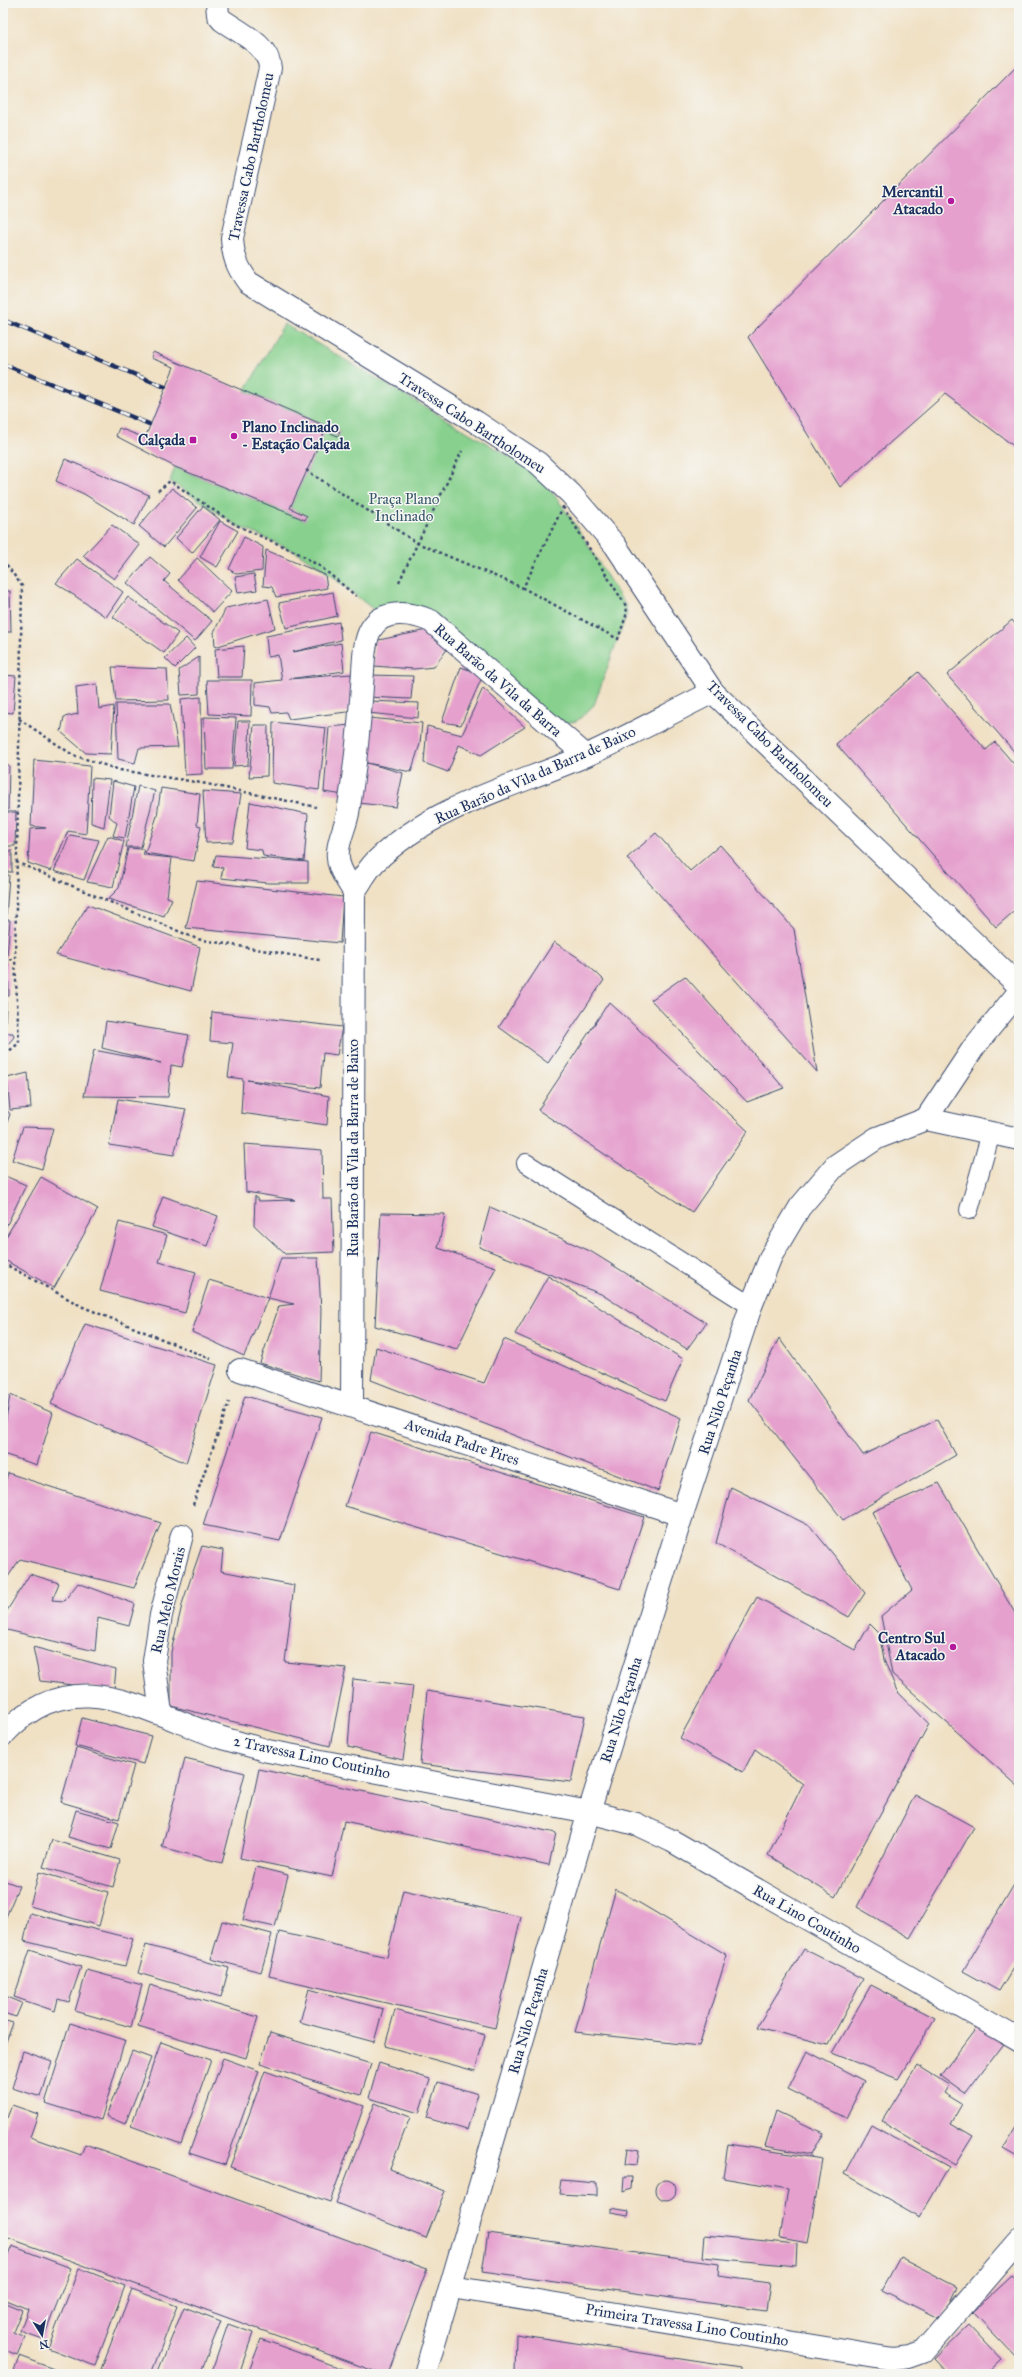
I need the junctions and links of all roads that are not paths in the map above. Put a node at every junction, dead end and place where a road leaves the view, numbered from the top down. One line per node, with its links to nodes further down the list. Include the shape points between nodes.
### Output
1 (216, 4): 2 (street, Travessa Cabo Bartholomeu, via 222,20 262,49 270,58 270,68 232,238 233,257 239,270 248,282 538,462 571,494 615,545)
2 (713, 692): 3 (street, Rua Barão da Vila da Barra de Baixo); 5 (street, Travessa Cabo Bartholomeu)
3 (585, 756): 4 (street, Rua Barão da Vila da Barra de Baixo, via 487,793 440,814 403,838 374,863); 4 (street, Rua Barão da Vila da Barra, via 431,621 416,615 382,617 371,629 365,650 360,724 348,814 338,851 339,869)
4 (354, 892): 14 (street, Rua Barão da Vila da Barra de Baixo)
5 (1019, 986)
6 (1019, 992): 7 (street, via 974,1047)
7 (926, 1119): 8 (street); 12 (street, Rua Nilo Peçanha, via 877,1138 835,1166 800,1207 771,1256)
8 (991, 1133): 9 (street); 11 (lane)
9 (1019, 1139)
10 (526, 1163): 12 (lane)
11 (969, 1210)
12 (751, 1306): 15 (street, Rua Nilo Peçanha)
13 (240, 1370): 14 (street, Avenida Padre Pires)
14 (352, 1405): 15 (street, Avenida Padre Pires)
15 (682, 1515): 19 (street, Rua Nilo Peçanha)
16 (182, 1535): 17 (street, Rua Melo Morais, via 161,1615 154,1661)
17 (161, 1713): 18 (street, 2 Travessa Lino Coutinho, via 100,1695 58,1698 18,1719); 19 (street, 2 Travessa Lino Coutinho, via 218,1737 268,1751)
18 (3, 1735)
19 (589, 1812): 20 (street, Rua Lino Coutinho, via 636,1824 672,1841); 22 (street, Rua Nilo Peçanha)
20 (1019, 2040)
21 (1019, 2241): 22 (street, Primeira Travessa Lino Coutinho, via 923,2352 893,2359)
22 (451, 2287): 23 (street, Rua Nilo Peçanha)
23 (425, 2374)

